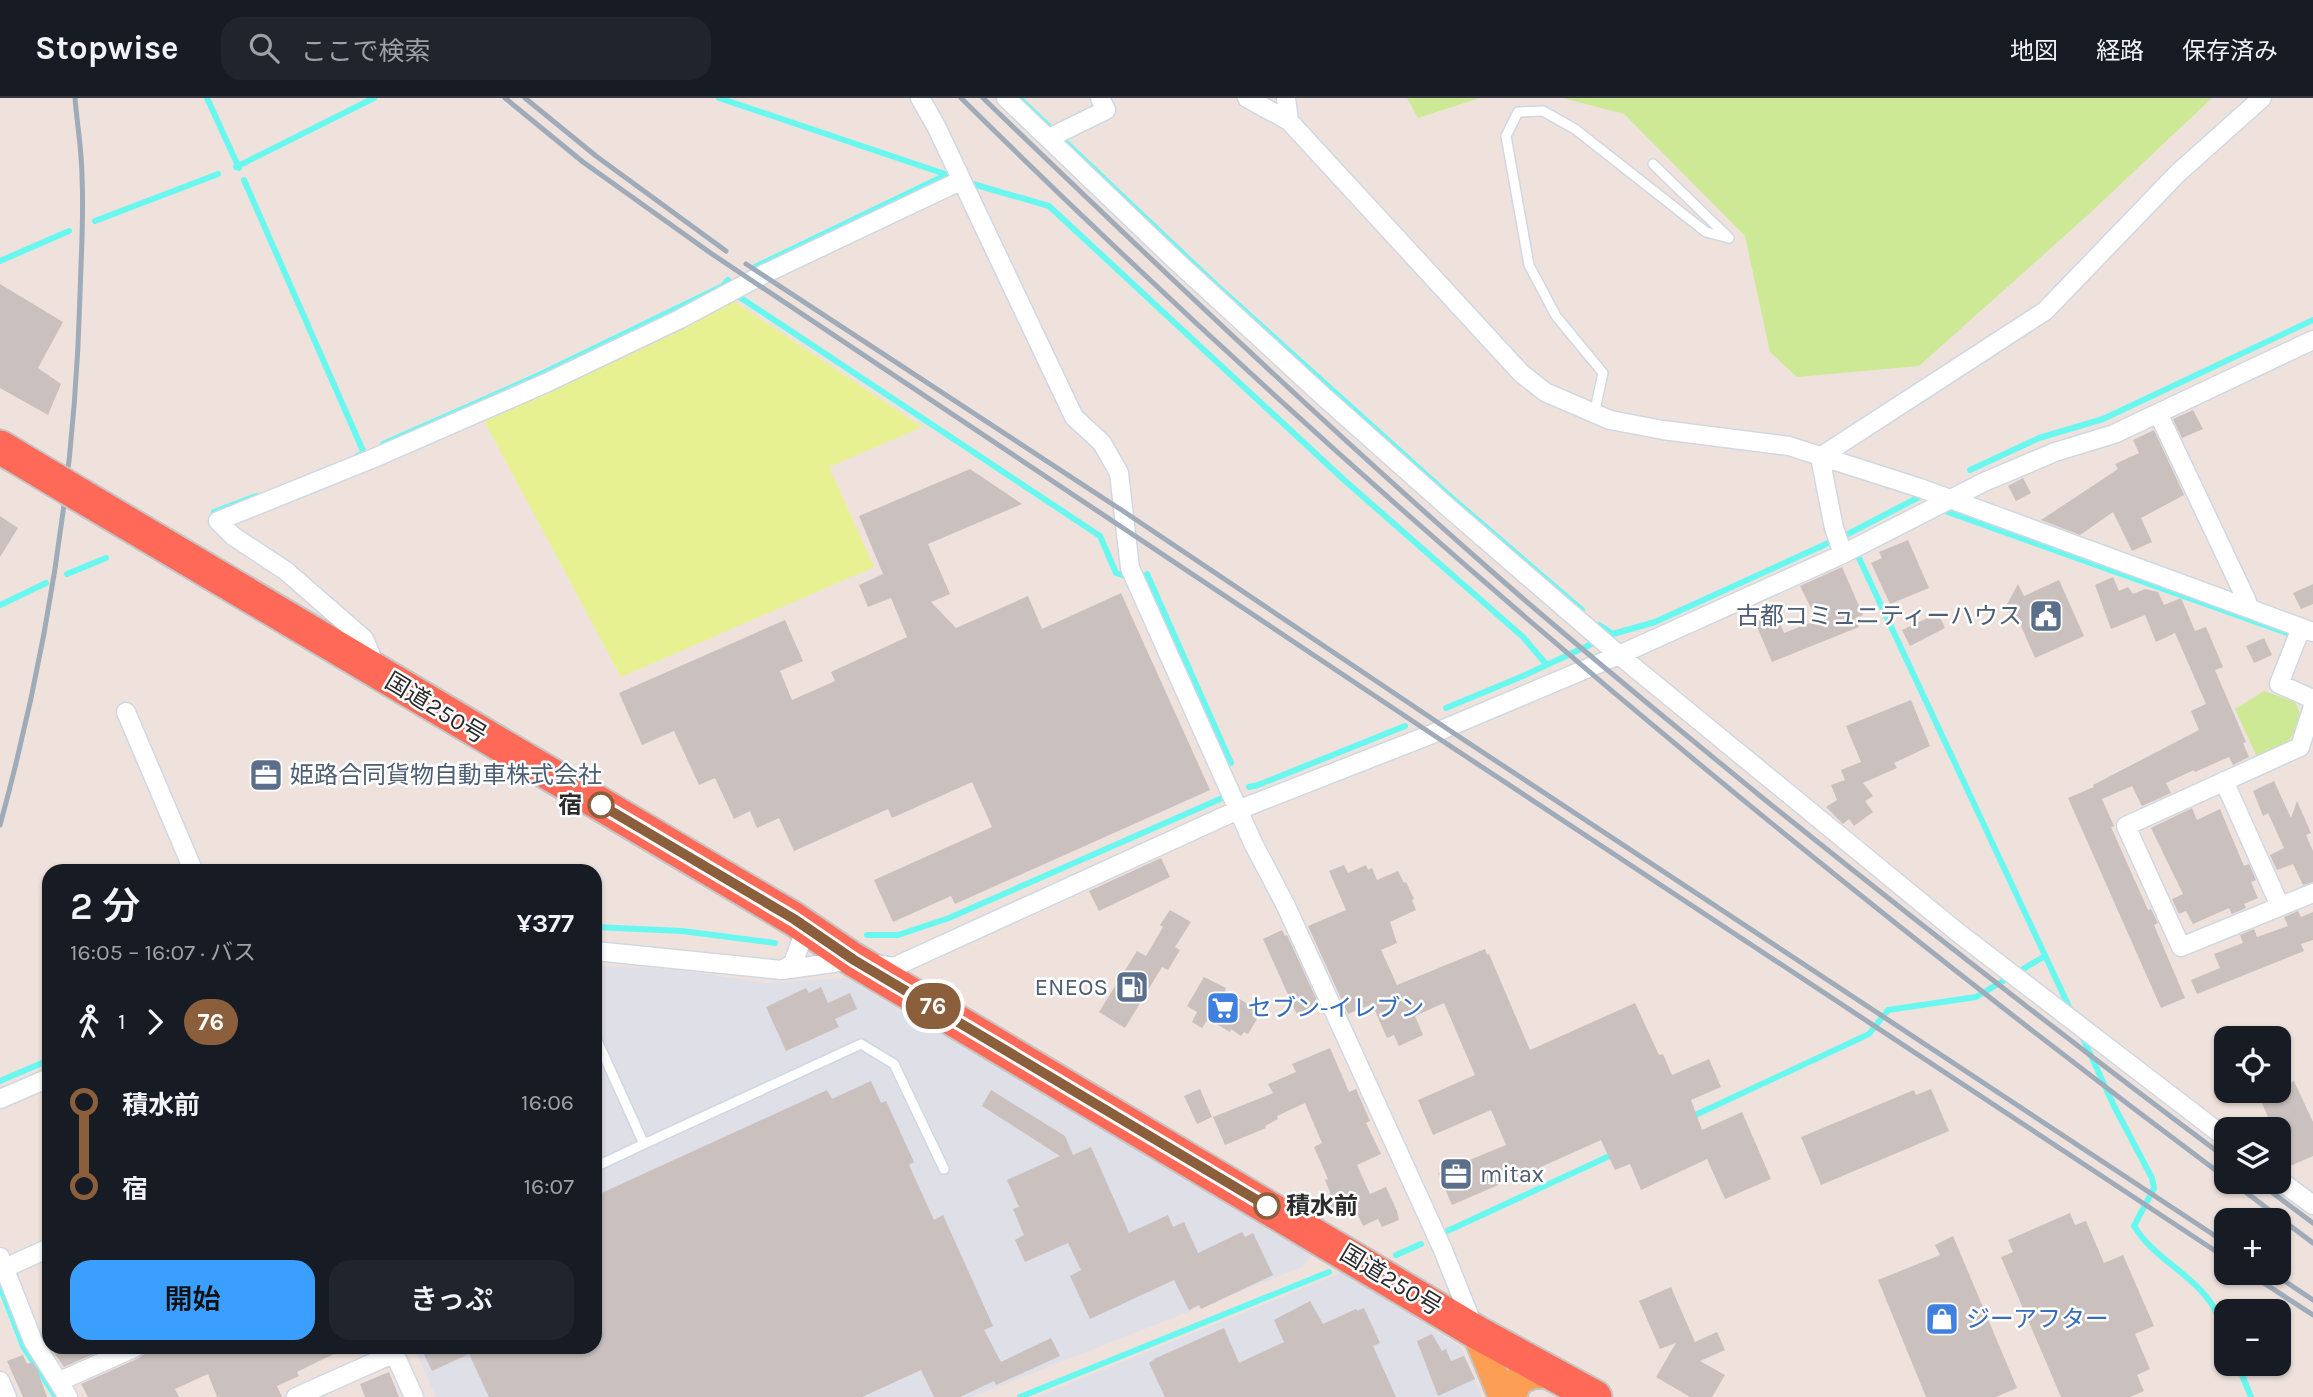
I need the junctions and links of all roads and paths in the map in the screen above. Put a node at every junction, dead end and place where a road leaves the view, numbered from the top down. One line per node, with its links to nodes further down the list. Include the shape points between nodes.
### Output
1 (920, 98): 10 (street)
2 (1006, 98): 8 (street)
3 (1100, 98): 8 (street, via 1106,110)
4 (1247, 98): 7 (street)
5 (1286, 98): 7 (street)
6 (2262, 98): 15 (street, via 2178,173 2045,311)
7 (1289, 121): 13 (street, via 1521,373 1545,392)
8 (1055, 135): 20 (street, via 1174,259)
9 (1653, 164): 13 (lane, via 1729,238 1706,232 1575,129 1543,111 1518,112 1506,136 1529,265 1556,316 1603,373)
10 (960, 181): 21 (street, via 546,383 218,521 286,571 364,639 371,655); 26 (street, via 1074,417 1102,443 1119,473 1129,568)
11 (2313, 340): 12 (street)
12 (2158, 412): 16 (street, via 1984,482); 18 (street)
13 (1594, 414): 15 (street, via 1663,430 1771,443)
14 (0, 447): 21 (highway, 国道250号)
15 (1820, 457): 16 (street); 17 (street)
16 (1951, 500): 17 (street); 18 (street)
17 (1840, 544): 20 (street)
18 (2249, 608): 19 (street)
19 (2307, 630): 22 (street, via 2279,684)
20 (1608, 645): 26 (street, via 1432,734); 37 (street, via 1956,931)
21 (367, 667): 30 (highway, 国道250号)
22 (2313, 698)
23 (2313, 706): 25 (street, via 2300,747)
24 (126, 712): 27 (street)
25 (2224, 781): 29 (street); 29 (street, via 2126,826 2181,947)
26 (1238, 810): 32 (street, via 894,967); 45 (street, via 1443,1250)
27 (191, 864)
28 (2313, 893): 29 (street)
29 (2280, 906)
30 (794, 919): 32 (highway, 国道250号); 33 (street, via 802,939 793,963)
31 (602, 952): 33 (street)
32 (854, 960): 33 (street); 45 (highway, 国道250号)
33 (782, 970)
34 (602, 1052): 38 (lane)
35 (42, 1081): 36 (street)
36 (0, 1099)
37 (2214, 1129)
38 (643, 1144): 39 (lane); 40 (lane, via 860,1044 894,1064)
39 (602, 1164)
40 (944, 1169)
41 (2291, 1189): 42 (street)
42 (2313, 1205)
43 (42, 1250): 44 (street)
44 (2, 1263): 51 (street, via 33,1341)
45 (1476, 1332): 49 (highway, 国道250号); 56 (main road)
46 (121, 1354): 51 (street)
47 (385, 1354): 54 (street)
48 (395, 1354): 55 (street)
49 (1555, 1374): 57 (main road, via 1533,1374 1517,1381); 58 (highway, 国道250号)
50 (0, 1381): 52 (street)
51 (60, 1381): 53 (street)
52 (7, 1397)
53 (68, 1397)
54 (296, 1397)
55 (414, 1397)
56 (1503, 1397)
57 (1512, 1397)
58 (1595, 1397)

